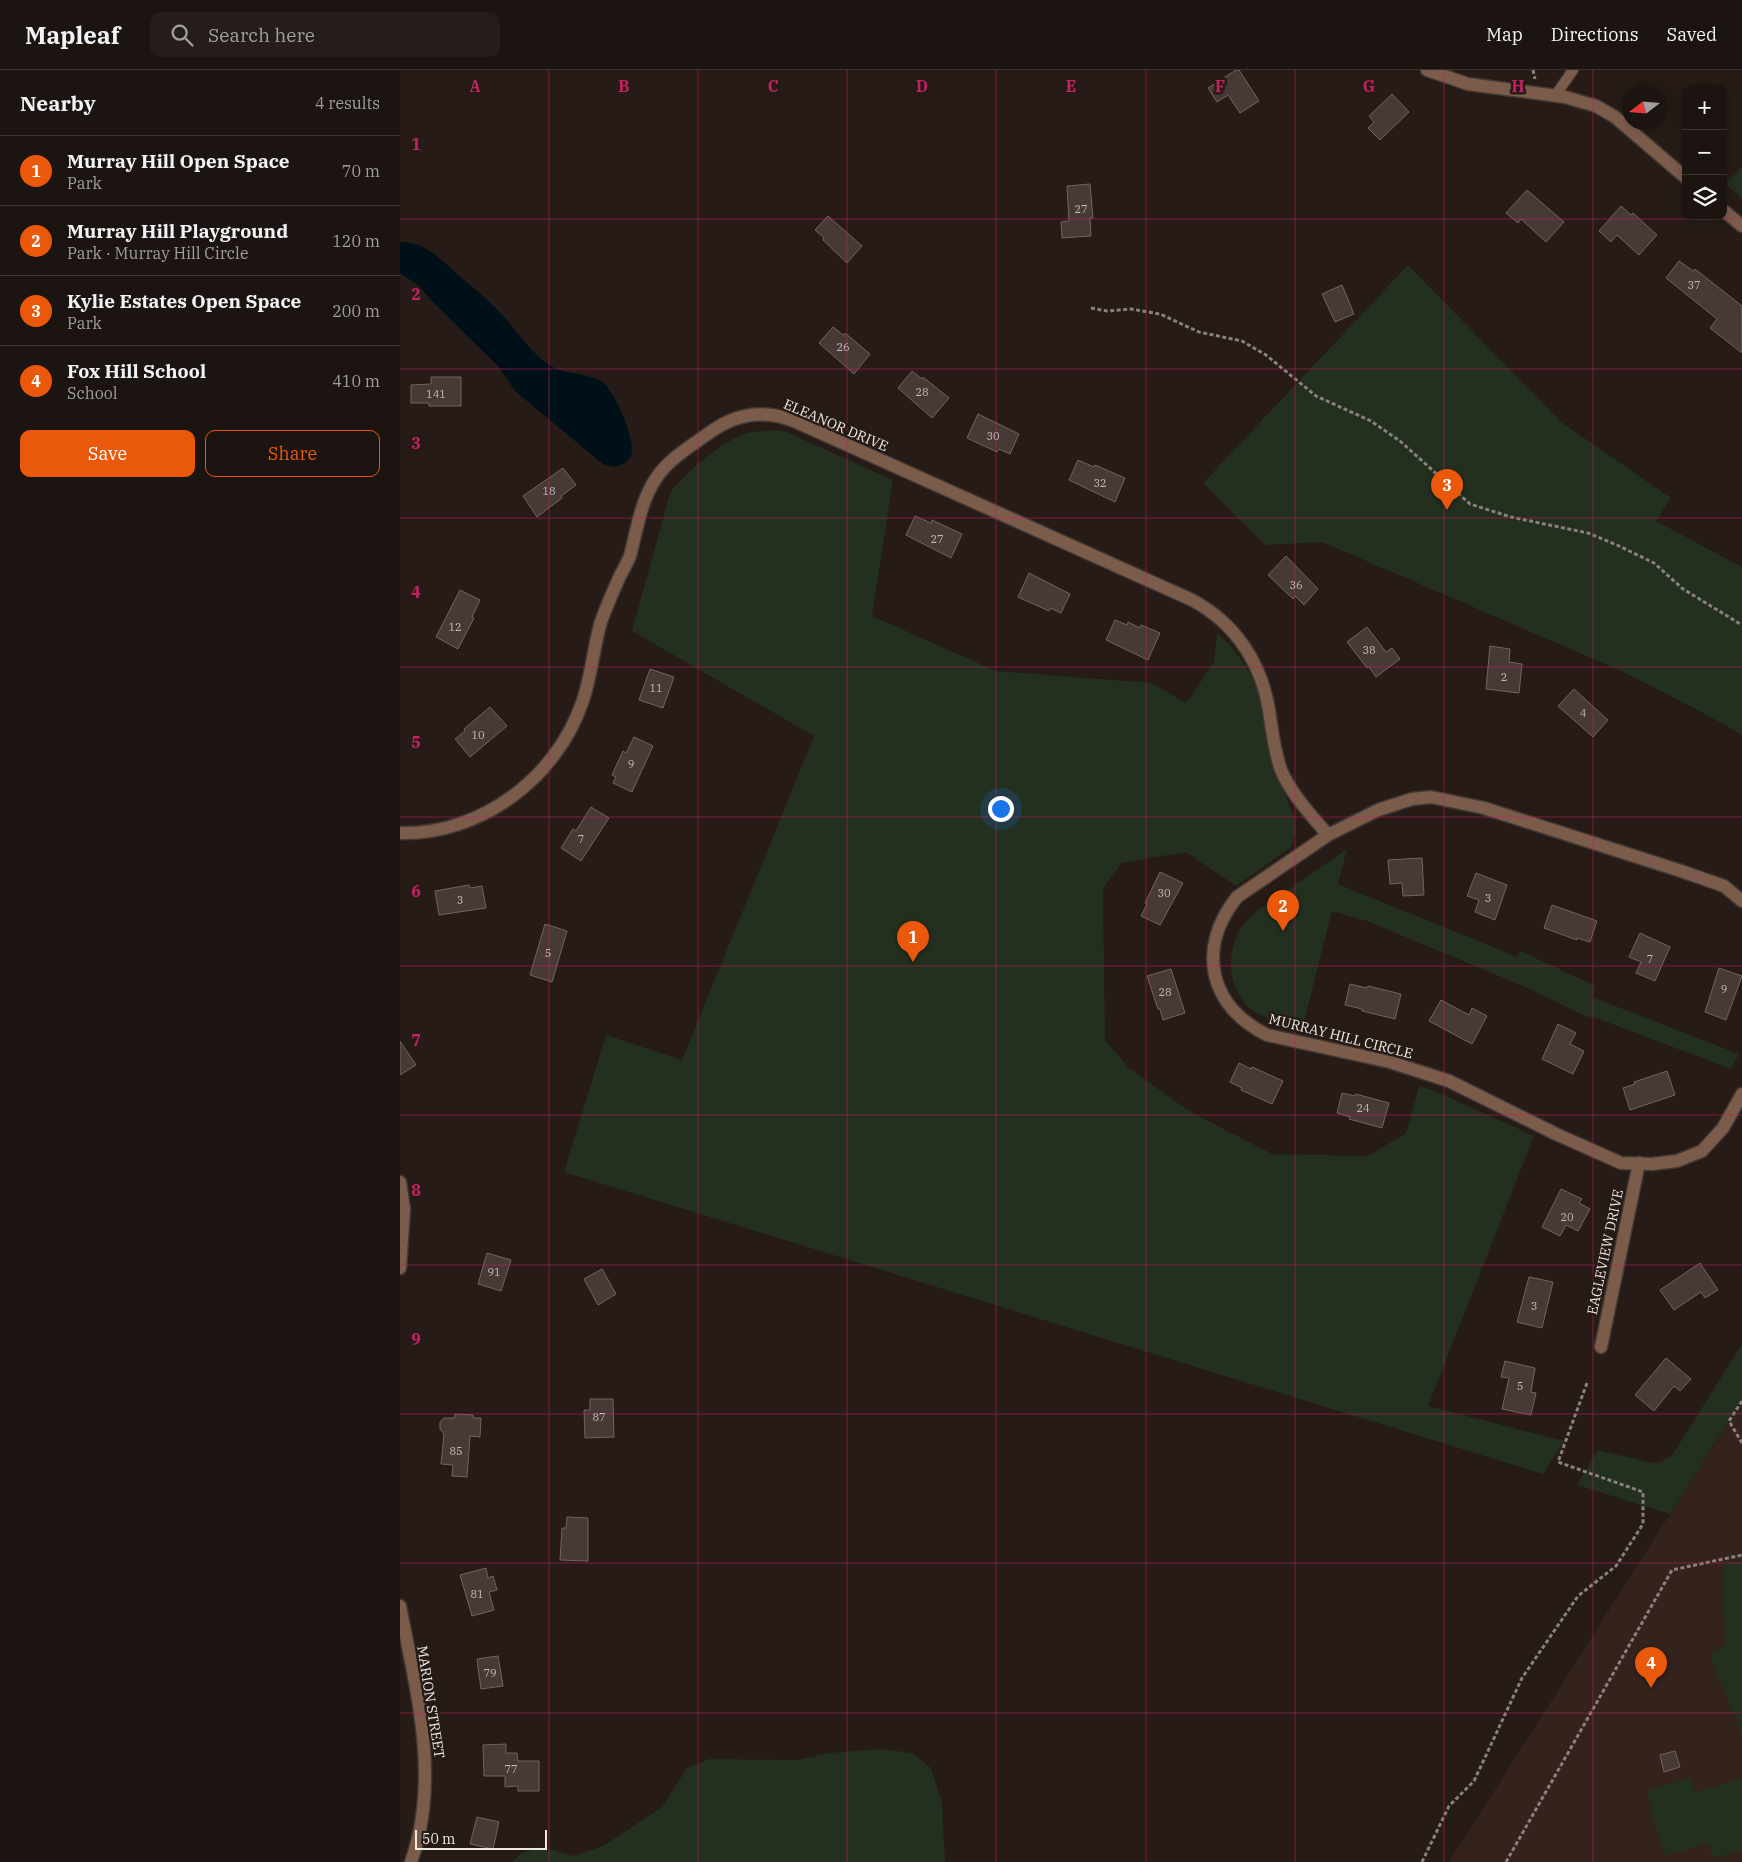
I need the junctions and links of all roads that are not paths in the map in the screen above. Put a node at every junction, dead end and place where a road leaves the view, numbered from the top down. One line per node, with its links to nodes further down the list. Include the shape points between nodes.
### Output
1 (1427, 70): 3 (street, via 1468,84)
2 (1573, 70): 3 (lane)
3 (1555, 96): 4 (street, via 1586,102 1606,111)
4 (1683, 175)
5 (1727, 213): 6 (street)
6 (1742, 226)
7 (400, 833): 8 (street, ELEANOR DRIVE, via 449,827 486,812 520,791 549,763 572,730 583,702 600,625 629,558 652,484 673,460 723,424 743,416 764,414 794,421 1192,600 1215,614 1235,633 1252,659 1264,690 1282,772 1296,796)
8 (1328, 835): 9 (street, MURRAY HILL CIRCLE, via 1378,810 1412,799 1431,797 1484,808 1689,874 1724,886); 11 (street, MURRAY HILL CIRCLE, via 1237,897 1226,910 1214,941 1213,958 1220,990 1239,1018 1267,1035 1390,1062 1449,1081 1621,1163)
9 (1742, 901)
10 (1742, 1094): 11 (street, MURRAY HILL CIRCLE, via 1723,1128 1702,1151 1677,1161)
11 (1639, 1164): 14 (street, EAGLEVIEW DRIVE)
12 (400, 1182): 13 (street, via 404,1209)
13 (400, 1268)
14 (1601, 1347)
15 (400, 1606): 16 (street, MARION STREET, via 420,1712 426,1766 424,1815)
16 (411, 1862)

